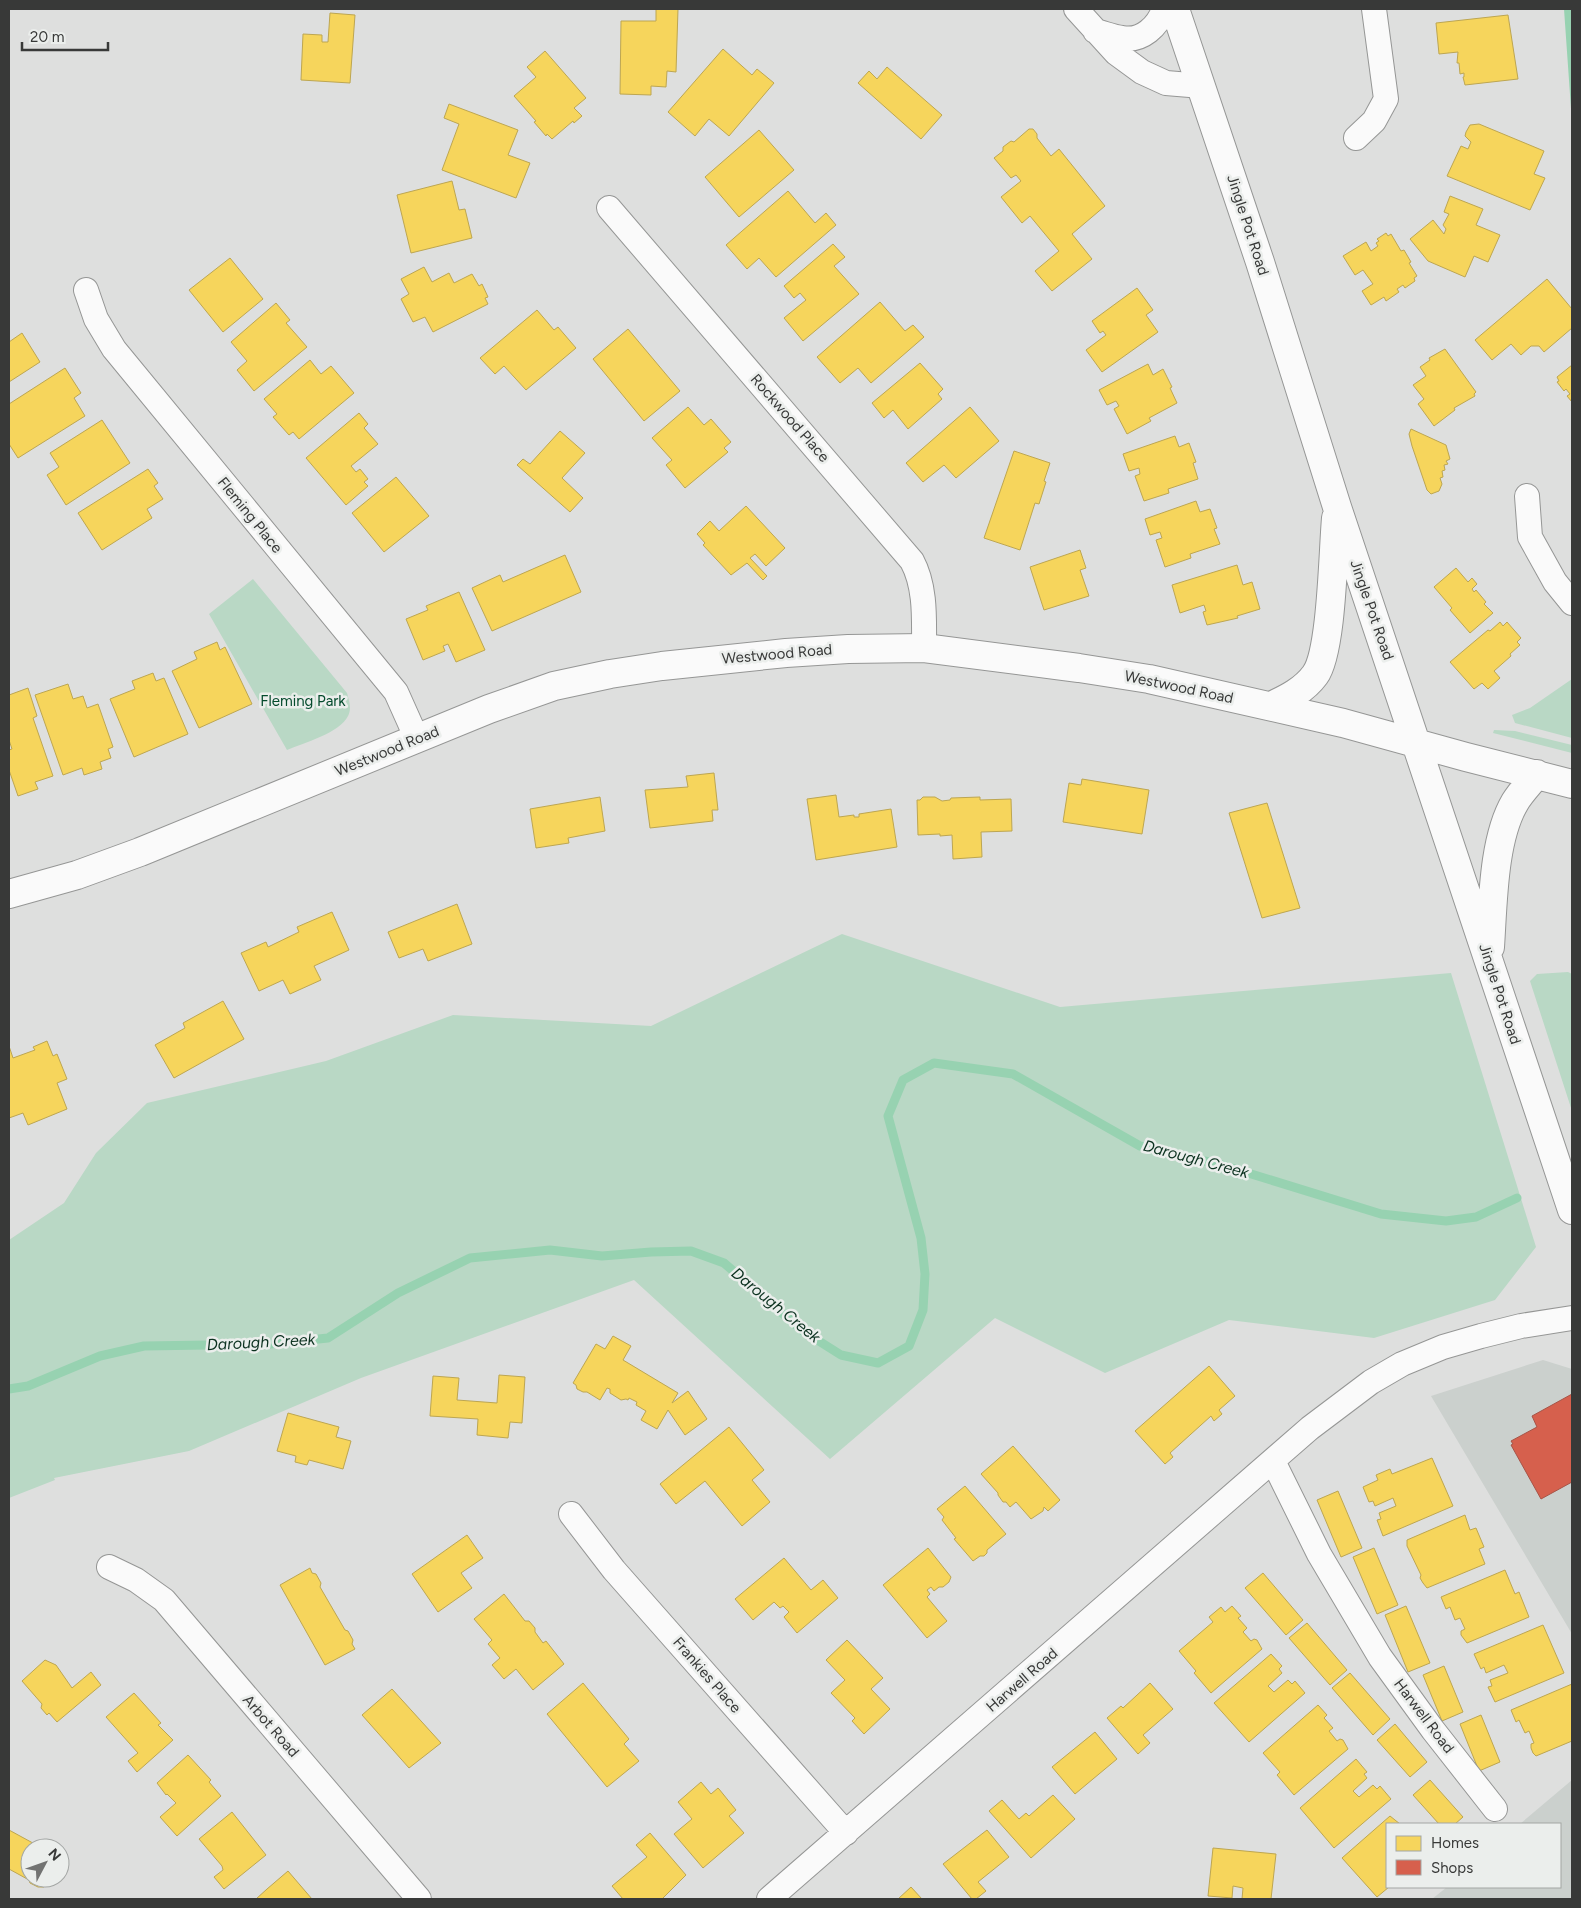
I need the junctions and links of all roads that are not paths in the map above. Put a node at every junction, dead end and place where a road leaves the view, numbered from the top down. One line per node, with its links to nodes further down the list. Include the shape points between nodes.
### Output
1 (1076, 9): 5 (street)
2 (1164, 9): 5 (street, via 1156,24 1137,37 1124,39)
3 (1175, 9): 6 (street, Jingle Pot Road)
4 (1374, 9): 7 (street, via 1386,99 1374,121)
5 (1095, 30): 6 (street, via 1116,53 1142,72 1166,83)
6 (1202, 86): 11 (street, Jingle Pot Road)
7 (1356, 138)
8 (609, 208): 13 (street, Rockwood Place, via 912,561 922,589)
9 (86, 290): 15 (street, Fleming Place, via 96,319 114,349 396,692)
10 (1527, 496): 12 (street, via 1530,537 1555,582)
11 (1337, 507): 14 (street, via 1323,655 1316,674 1305,687); 16 (street, Jingle Pot Road)
12 (1572, 603)
13 (924, 648): 14 (street, Westwood Road, via 1140,678); 15 (street, Westwood Road, via 786,652 610,674 554,686)
14 (1271, 706): 16 (street, Westwood Road)
15 (417, 739): 19 (street, Westwood Road, via 140,852 77,875)
16 (1416, 743): 17 (street, Westwood Road); 20 (street, Jingle Pot Road)
17 (1537, 774): 18 (street, Westwood Road); 20 (street, via 1515,802 1504,828 1496,869)
18 (1572, 784)
19 (9, 894)
20 (1489, 959): 21 (street, Jingle Pot Road)
21 (1572, 1210)
22 (1572, 1318): 23 (street, Harwell Road, via 1481,1336 1402,1364 1371,1382 1310,1428)
23 (1274, 1461): 26 (street, Harwell Road, via 1320,1554 1380,1657); 27 (street, Harwell Road)
24 (571, 1514): 27 (street, Frankies Place, via 614,1570)
25 (110, 1567): 28 (street, Arbot Road, via 164,1600)
26 (1495, 1809)
27 (846, 1833): 29 (street, Harwell Road)
28 (419, 1899)
29 (769, 1899)

